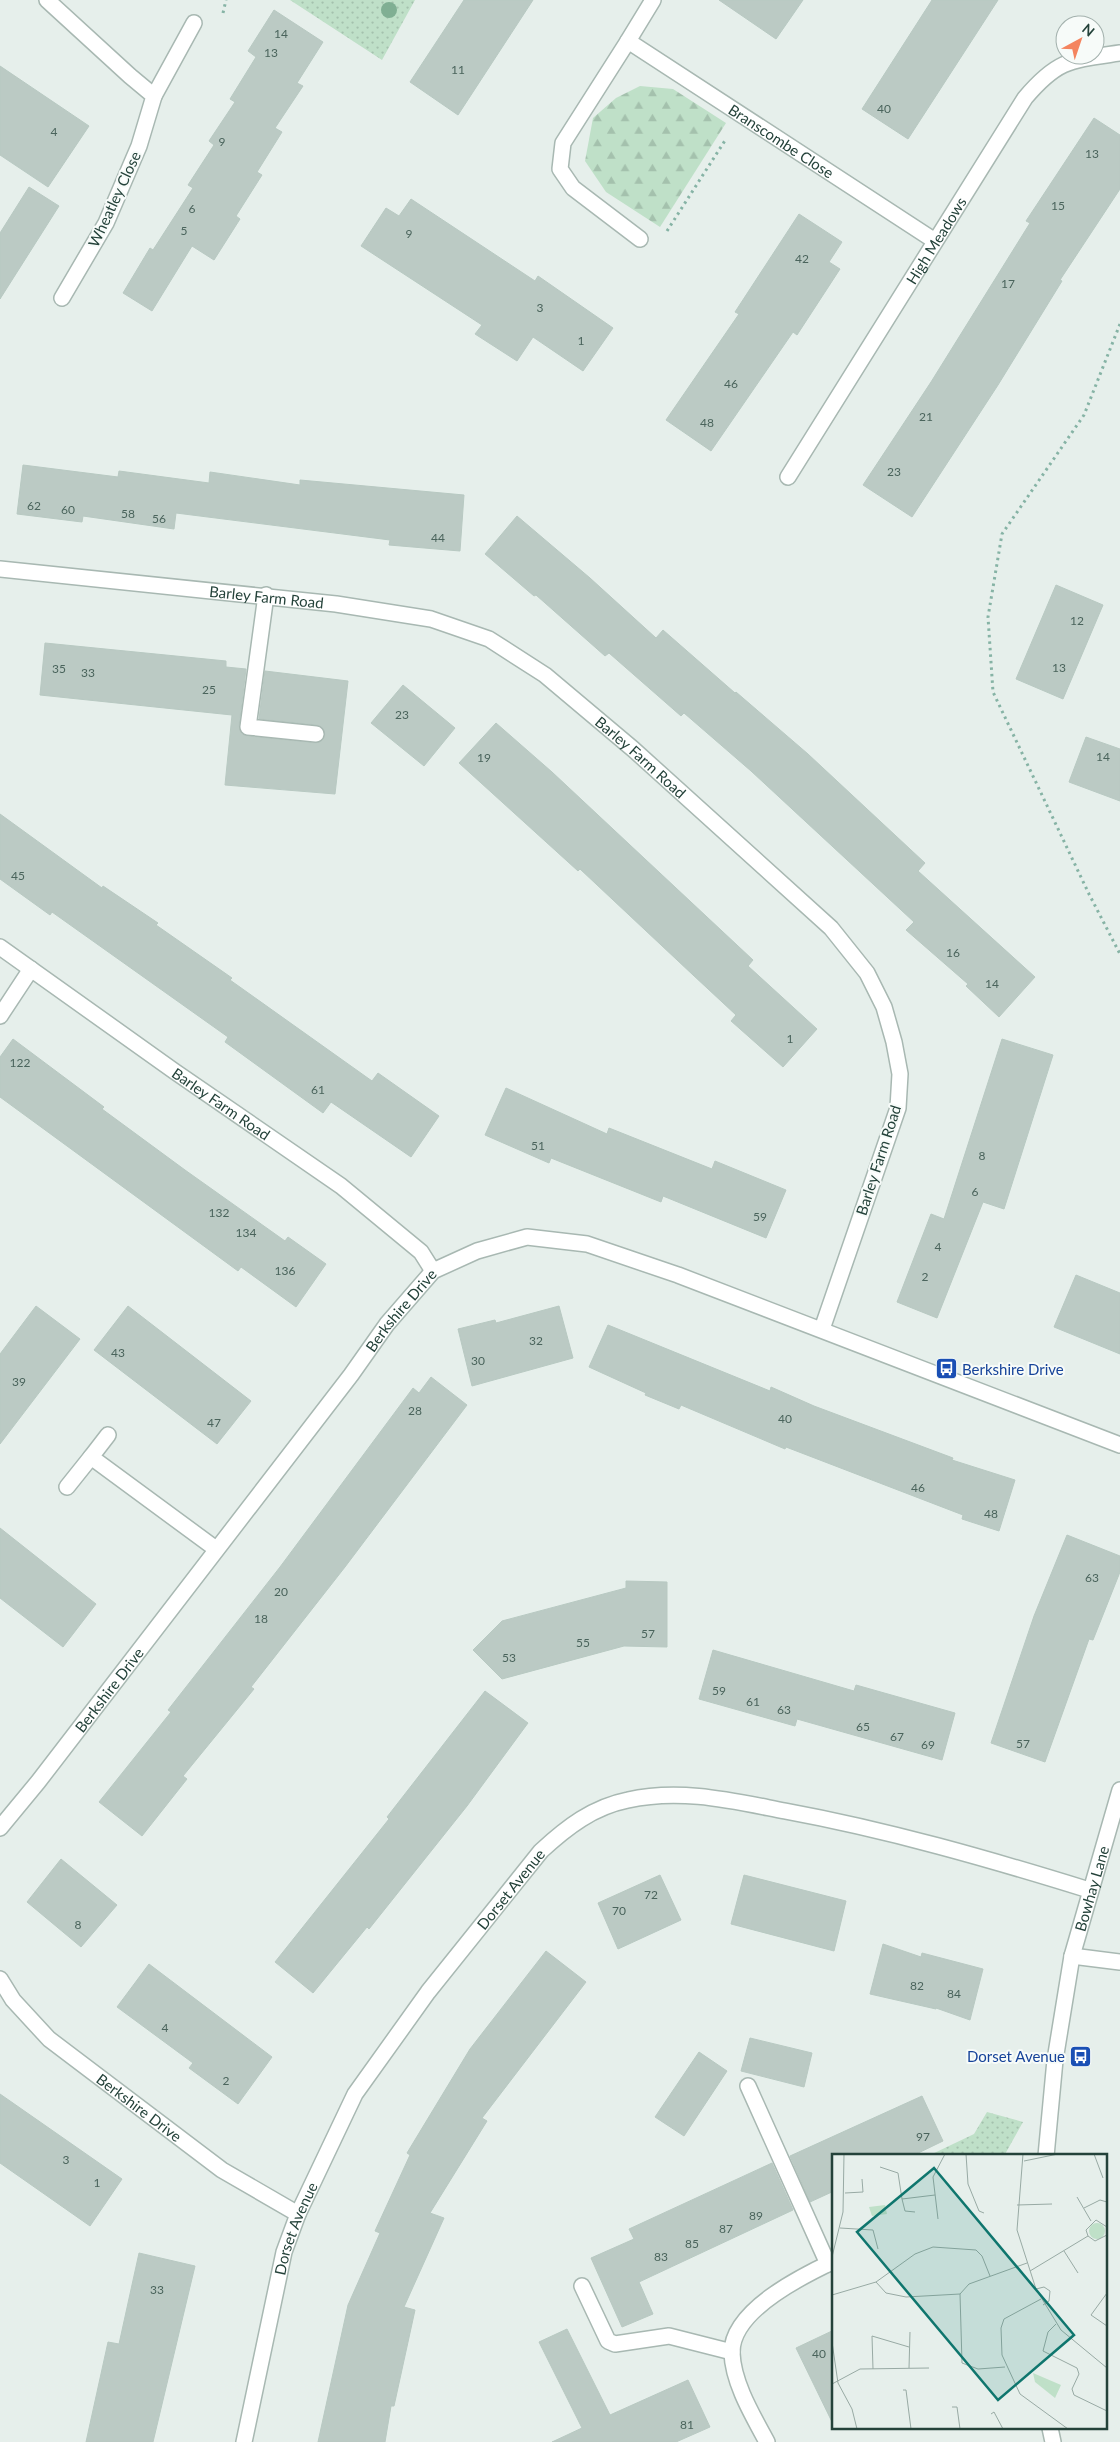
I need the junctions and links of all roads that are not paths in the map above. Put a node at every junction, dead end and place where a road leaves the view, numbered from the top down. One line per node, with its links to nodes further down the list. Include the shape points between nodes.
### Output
1 (47, 0): 6 (street)
2 (653, 0): 4 (street)
3 (194, 23): 6 (street, Wheatley Close)
4 (628, 41): 7 (street, via 563,143 560,169 573,188); 8 (street, Branscombe Close)
5 (1120, 53): 8 (street, High Meadows, via 1071,60 1044,76 1025,98)
6 (154, 96): 9 (street, Wheatley Close, via 139,146 106,223)
7 (640, 239)
8 (936, 240): 10 (street, High Meadows)
9 (62, 298)
10 (788, 477)
11 (0, 569): 12 (street, Barley Farm Road)
12 (266, 596): 13 (street, via 248,727); 18 (street, Barley Farm Road, via 431,619 489,640 545,675 633,749 831,928 867,973 884,1007 894,1042 900,1074 898,1108)
13 (316, 734)
14 (0, 947): 15 (street, Barley Farm Road)
15 (31, 969): 16 (street); 17 (street, Barley Farm Road, via 341,1186 421,1252)
16 (0, 1016)
17 (433, 1271): 18 (street, Berkshire Drive, via 477,1251 527,1236 588,1244); 23 (street, Berkshire Drive, via 387,1324)
18 (822, 1329): 20 (street, Berkshire Drive)
19 (108, 1435): 21 (street)
20 (1120, 1446)
21 (91, 1457): 22 (street); 23 (street)
22 (67, 1486)
23 (216, 1549): 25 (street, Berkshire Drive)
24 (1120, 1790): 26 (street, Bowhay Lane)
25 (0, 1828)
26 (1089, 1890): 27 (street, Bowhay Lane); 32 (street, Dorset Avenue, via 845,1822 713,1797 660,1796 608,1805 585,1815 541,1851 428,1992 355,2094)
27 (1072, 1956): 28 (street); 31 (street, Bowhay Lane, via 1055,2060)
28 (1120, 1962)
29 (0, 1979): 32 (street, Berkshire Drive, via 13,2000 49,2039 222,2170)
30 (748, 2086): 33 (street)
31 (1046, 2154)
32 (298, 2214): 36 (street, Dorset Avenue, via 282,2261)
33 (831, 2262): 35 (street, via 782,2287 756,2308 738,2332)
34 (582, 2286): 35 (street, via 608,2342 615,2344 669,2336)
35 (732, 2352): 37 (street, via 739,2384)
36 (244, 2442)
37 (767, 2442)

